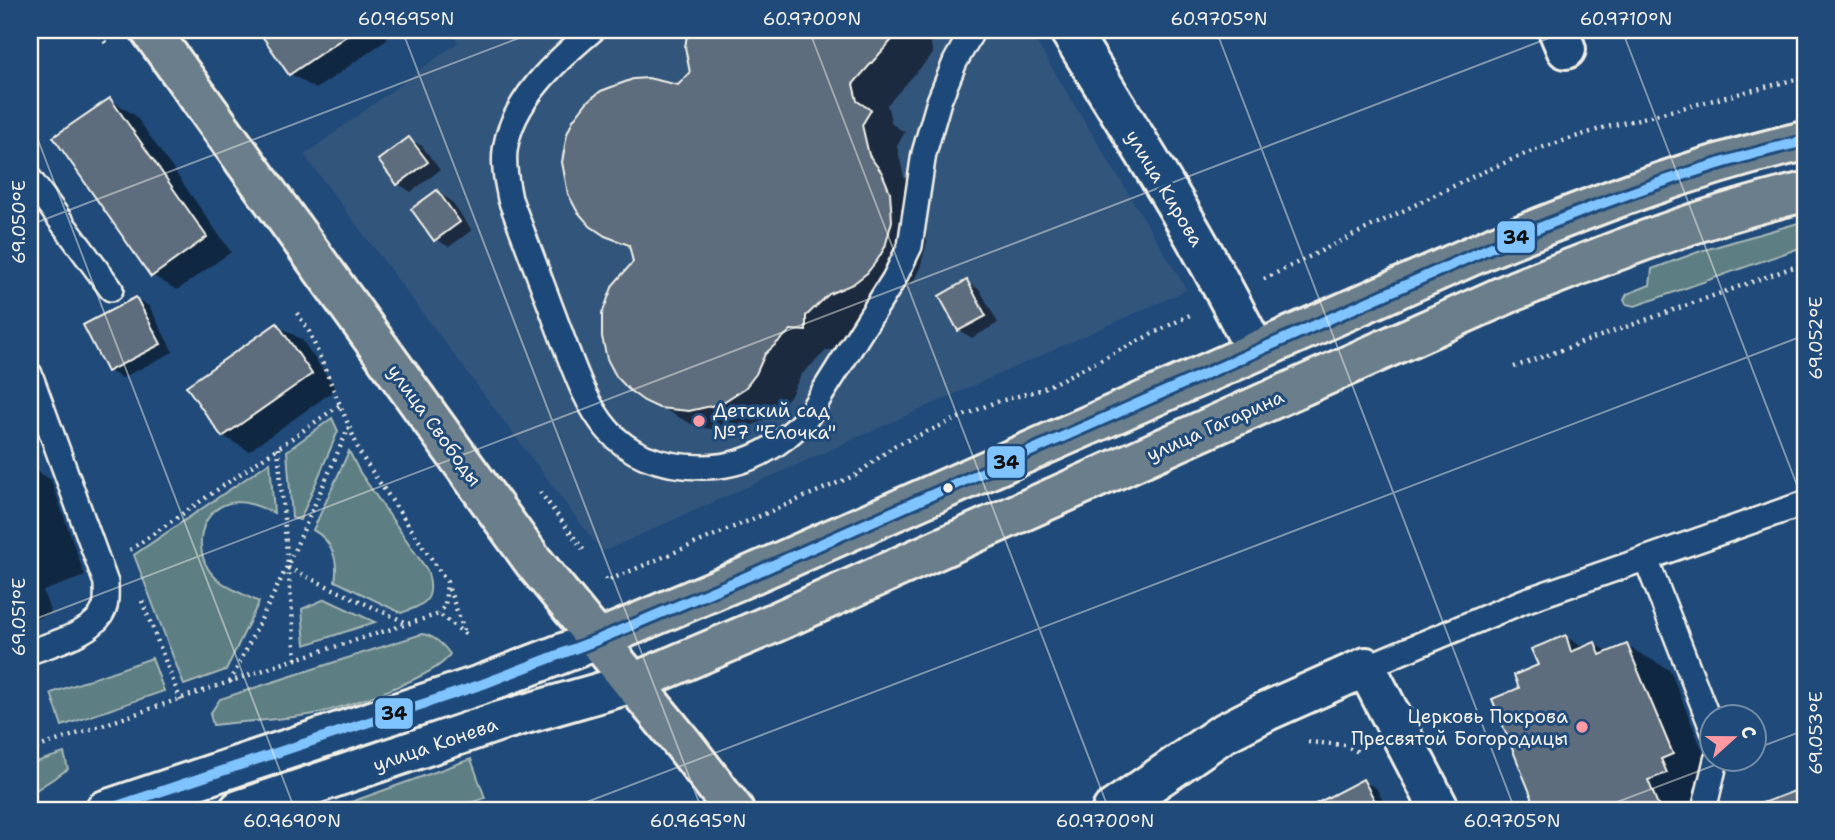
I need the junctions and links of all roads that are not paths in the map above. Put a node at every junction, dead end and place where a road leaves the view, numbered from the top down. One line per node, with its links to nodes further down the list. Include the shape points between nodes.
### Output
1 (150, 30): 13 (main road, улица Свободы, via 533,561)
2 (593, 30): 3 (lane, via 552,67 518,111 505,150 510,199 575,373 596,416 616,439 655,462 707,467 762,454 794,432 894,279 910,246 924,153 939,101)
3 (973, 30)
4 (1069, 30): 9 (main road, улица Кирова, via 1184,216)
5 (1805, 141): 9 (main road, via 1607,200)
6 (30, 179): 8 (lane)
7 (1805, 192): 16 (main road, улица Гагарина, via 1707,218 1514,291)
8 (111, 289)
9 (1255, 350): 13 (main road)
10 (31, 381): 14 (lane, via 106,583 105,606 97,620 78,634)
11 (1805, 503): 12 (lane)
12 (1646, 558): 15 (lane, via 1524,601); 17 (lane)
13 (597, 640): 16 (main road, улица Свободы); 20 (main road, via 484,684)
14 (30, 652)
15 (1366, 667): 22 (main road, via 1223,734); 23 (main road)
16 (633, 683): 19 (main road, улица Конева, via 497,722); 21 (main road, улица Свободы)
17 (1703, 704)
18 (1713, 774): 24 (lane)
19 (244, 809)
20 (105, 810)
21 (734, 810)
22 (1112, 810)
23 (1440, 810)
24 (1704, 810)

